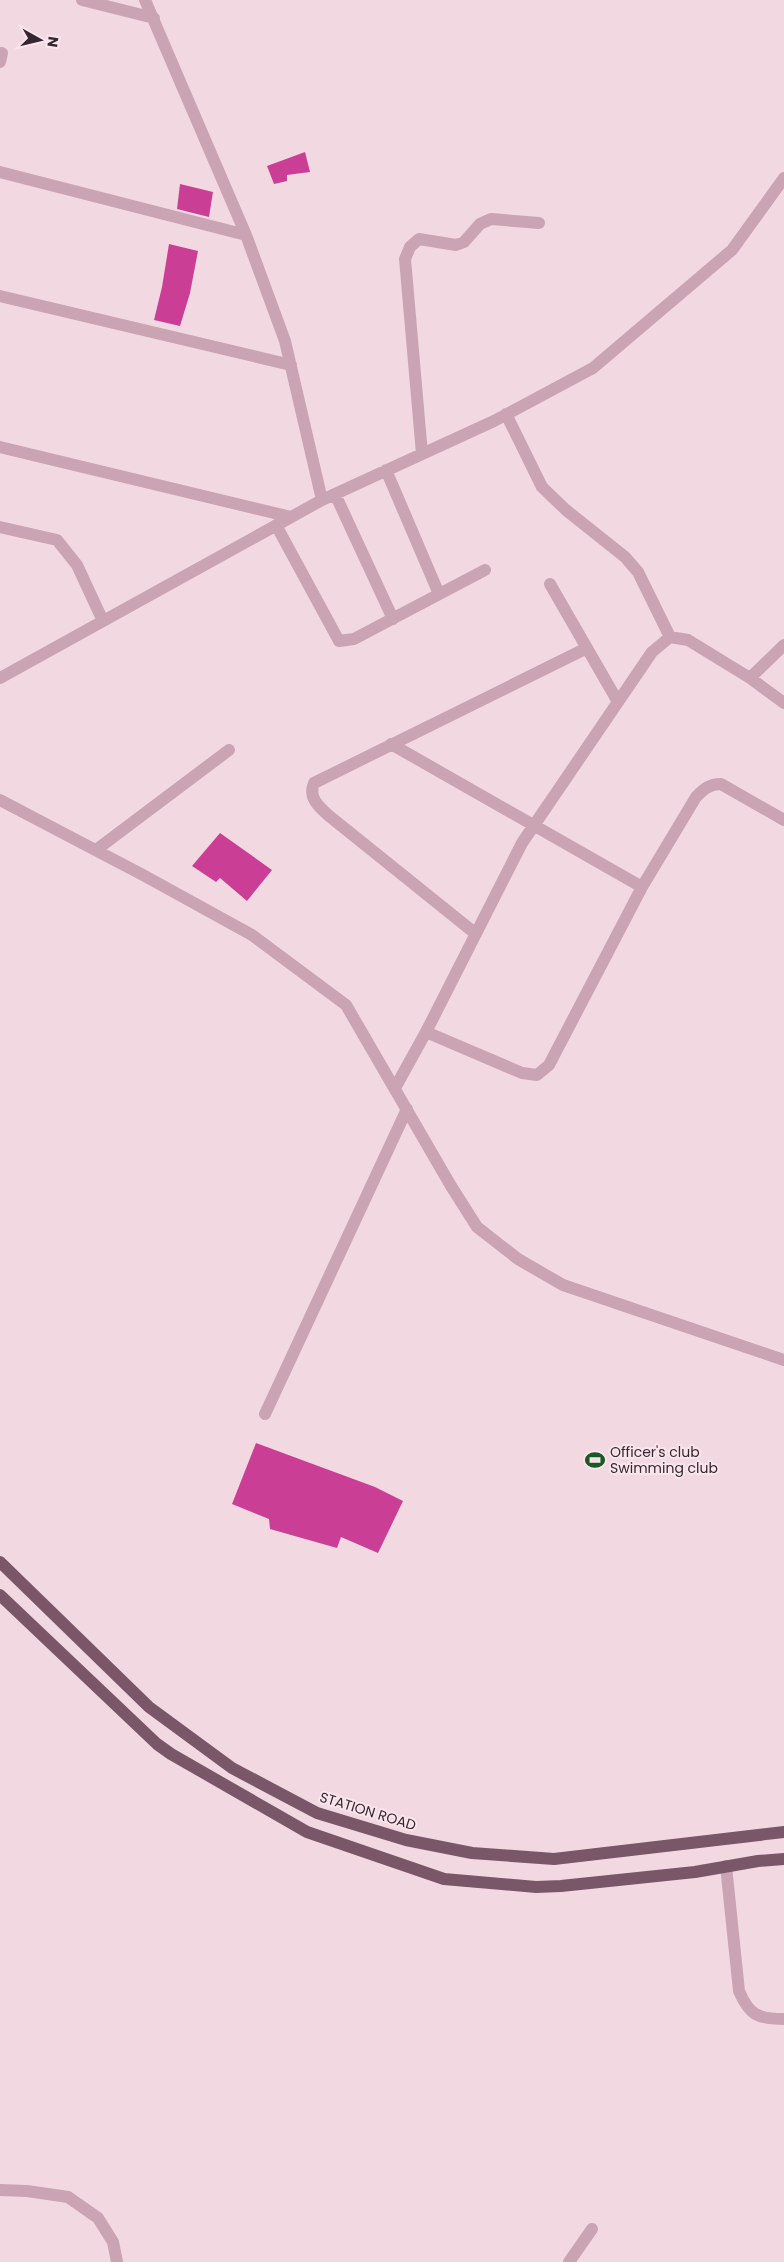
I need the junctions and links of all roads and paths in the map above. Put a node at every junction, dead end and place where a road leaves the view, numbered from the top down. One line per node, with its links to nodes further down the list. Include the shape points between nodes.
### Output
1 (82, 0): 3 (street)
2 (145, 0): 3 (street)
3 (154, 18): 7 (street)
4 (0, 172): 7 (street)
5 (784, 178): 10 (street, via 725,256 593,368)
6 (539, 223): 12 (street, via 491,218 480,224 464,242 456,245 419,239 410,247 405,259)
7 (246, 235): 9 (street)
8 (0, 296): 9 (street)
9 (291, 365): 15 (street)
10 (506, 414): 12 (street); 24 (street, via 542,487 626,557 638,572)
11 (0, 448): 16 (street)
12 (422, 454): 13 (street)
13 (386, 470): 14 (street); 21 (street)
14 (335, 494): 15 (street); 22 (street)
15 (322, 500): 16 (street)
16 (291, 517): 17 (street)
17 (276, 525): 22 (street, via 339,641 354,639); 23 (street)
18 (0, 527): 23 (street, via 57,540 77,565)
19 (485, 570): 21 (street)
20 (550, 584): 26 (street)
21 (439, 594): 22 (street)
22 (393, 619)
23 (103, 621): 27 (street)
24 (670, 637): 28 (street, via 688,640); 29 (street, via 652,652)
25 (784, 646): 28 (street)
26 (587, 648): 29 (street); 31 (street)
27 (0, 678)
28 (750, 678): 30 (street)
29 (618, 702): 35 (street)
30 (784, 703)
31 (391, 744): 35 (street); 38 (street, via 314,783 313,799 328,815)
32 (229, 750): 36 (street)
33 (0, 800): 36 (street)
34 (784, 820): 37 (street, via 731,788 712,784 696,797)
35 (533, 826): 37 (street); 38 (street)
36 (96, 850): 40 (street, via 252,935 346,1005)
37 (642, 888): 39 (street, via 543,1072 536,1076 522,1073)
38 (476, 934): 39 (street)
39 (426, 1032): 40 (street)
40 (395, 1088): 41 (street)
41 (407, 1109): 42 (street, via 477,1227 518,1259 563,1285); 43 (street)
42 (784, 1360)
43 (265, 1414)
44 (0, 1562): 46 (main road, STATION ROAD)
45 (0, 1595): 47 (main road)
46 (149, 1707): 47 (main road); 48 (main road, STATION ROAD, via 232,1768 317,1813 425,1844 472,1853 554,1859)
47 (135, 1724): 50 (main road, via 171,1754 307,1832 436,1877 549,1887)
48 (784, 1832)
49 (784, 1859): 50 (main road)
50 (726, 1866): 51 (street, via 739,1991 744,2005 762,2018)
51 (784, 2019)
52 (0, 2190): 54 (street, via 68,2197 98,2218 113,2242)
53 (592, 2229): 55 (street)
54 (117, 2262)
55 (568, 2262)

